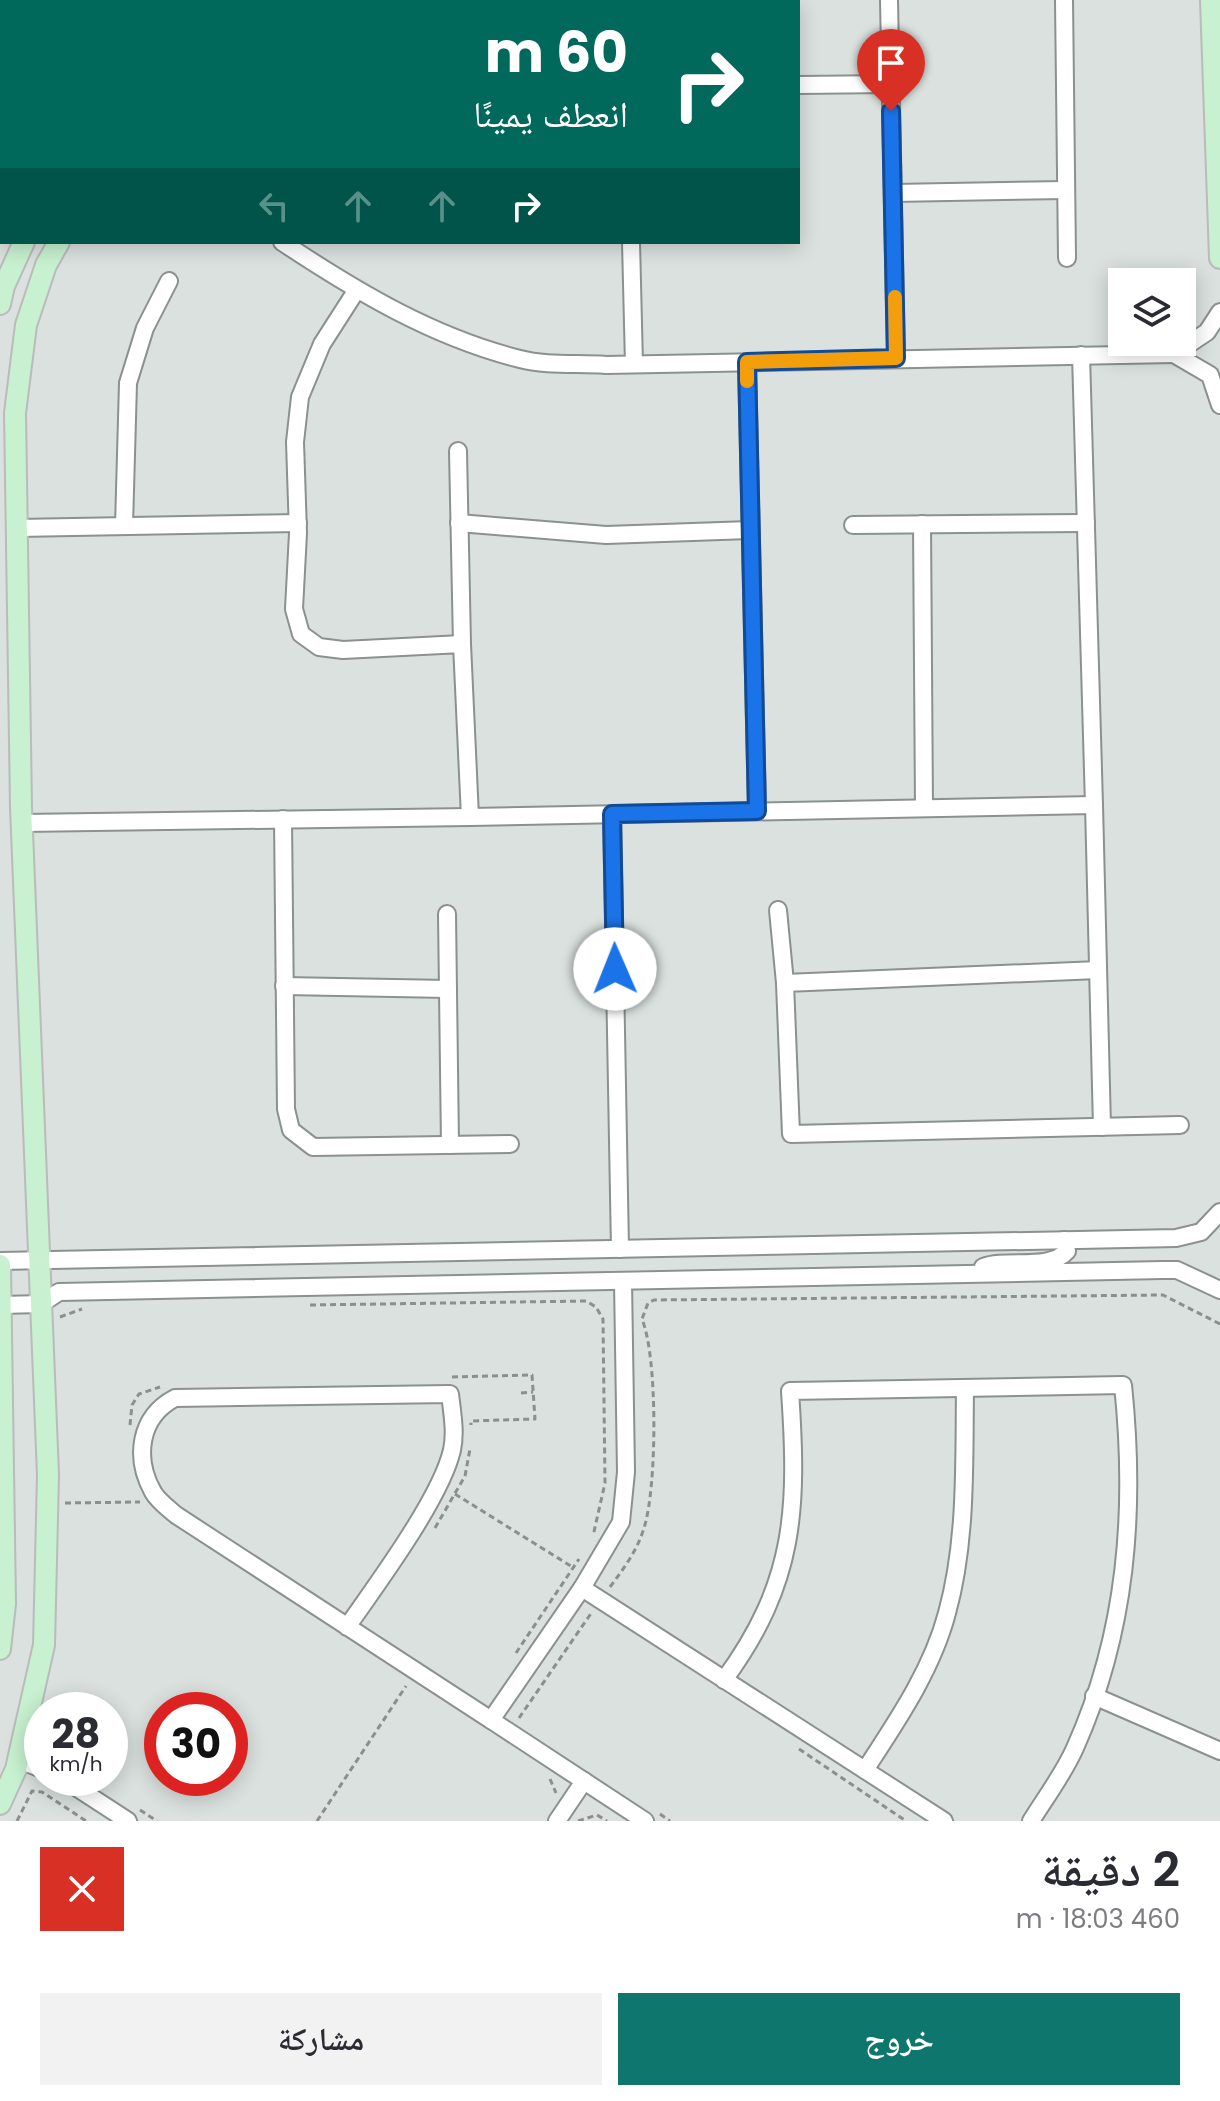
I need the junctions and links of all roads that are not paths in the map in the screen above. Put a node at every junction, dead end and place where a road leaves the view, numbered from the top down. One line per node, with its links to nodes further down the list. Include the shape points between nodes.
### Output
1 (889, 0): 4 (street)
2 (1064, 0): 6 (street)
3 (1211, 0): 13 (main road)
4 (891, 84): 5 (street); 7 (street)
5 (800, 85)
6 (1066, 190): 7 (street); 12 (street)
7 (893, 193): 22 (street)
8 (23, 244): 16 (main road)
9 (58, 244): 33 (main road, via 26,325 15,413)
10 (285, 244): 15 (street)
11 (631, 244): 24 (street)
12 (1067, 258)
13 (1220, 258)
14 (169, 281): 32 (street, via 145,328 128,383)
15 (356, 291): 24 (street, via 430,329 522,360); 27 (street, via 322,344 300,397 295,442)
16 (0, 304)
17 (1220, 312): 18 (street)
18 (1196, 339)
19 (1081, 355): 20 (street); 22 (street); 29 (street)
20 (1108, 355)
21 (1177, 356): 25 (street, via 1210,375)
22 (896, 358): 23 (street)
23 (747, 362): 24 (street); 34 (street)
24 (634, 364)
25 (1220, 405)
26 (458, 451): 28 (street)
27 (298, 523): 32 (street); 35 (street, via 294,609 301,634 319,647 343,650)
28 (459, 523): 34 (street, via 606,535); 35 (street)
29 (1086, 523): 30 (street); 36 (street)
30 (922, 524): 31 (street); 37 (street)
31 (853, 525)
32 (124, 526): 33 (street)
33 (17, 528): 42 (main road)
34 (750, 530): 38 (street)
35 (462, 644): 40 (street)
36 (1094, 805): 37 (street); 45 (street)
37 (924, 808): 38 (street)
38 (757, 811): 39 (street)
39 (612, 814): 40 (street); 55 (street)
40 (470, 817): 41 (street)
41 (283, 819): 42 (street); 47 (street)
42 (22, 823): 56 (main road)
43 (778, 910): 46 (street)
44 (447, 914): 48 (street)
45 (1098, 970): 46 (street); 50 (street)
46 (785, 983): 50 (street, via 791,1134)
47 (284, 986): 48 (street); 52 (street, via 286,1109 299,1139 313,1147)
48 (448, 989): 52 (street)
49 (1180, 1125): 50 (street)
50 (1102, 1127)
51 (510, 1144): 52 (street)
52 (450, 1145)
53 (1220, 1212): 54 (street, via 1201,1232 1176,1238)
54 (1064, 1240): 55 (street); 58 (street, via 1067,1251 1055,1260 994,1263)
55 (620, 1249): 56 (street)
56 (39, 1261): 57 (street); 61 (main road)
57 (0, 1263): 62 (main road)
58 (963, 1274): 59 (street); 60 (street, via 1177,1270)
59 (623, 1281): 61 (street, via 59,1292); 64 (street, via 626,1472 621,1522)
60 (1220, 1290)
61 (41, 1304): 62 (street); 71 (main road, via 48,1475 44,1645)
62 (1, 1305): 66 (main road)
63 (965, 1388): 67 (street, via 790,1391 795,1460 790,1528 778,1586 753,1640); 68 (street, via 1123,1385 1131,1457 1125,1570 1109,1657); 73 (street, via 957,1562 947,1614 928,1664)
64 (586, 1583): 67 (street, via 601,1600); 69 (street)
65 (347, 1627): 65 (street, via 176,1515 154,1495 144,1471 143,1432 159,1406 175,1398 450,1394 452,1450 438,1483); 69 (street)
66 (1, 1639)
67 (724, 1680): 73 (street)
68 (1094, 1696): 70 (street); 81 (street, via 1075,1750)
69 (491, 1720): 74 (street)
70 (1220, 1751)
71 (19, 1760): 72 (street); 76 (main road)
72 (24, 1762)
73 (865, 1770): 80 (street)
74 (584, 1781): 78 (street); 79 (street)
75 (90, 1796): 77 (street)
76 (0, 1804)
77 (128, 1821)
78 (557, 1821)
79 (645, 1821)
80 (944, 1821)
81 (1031, 1821)

